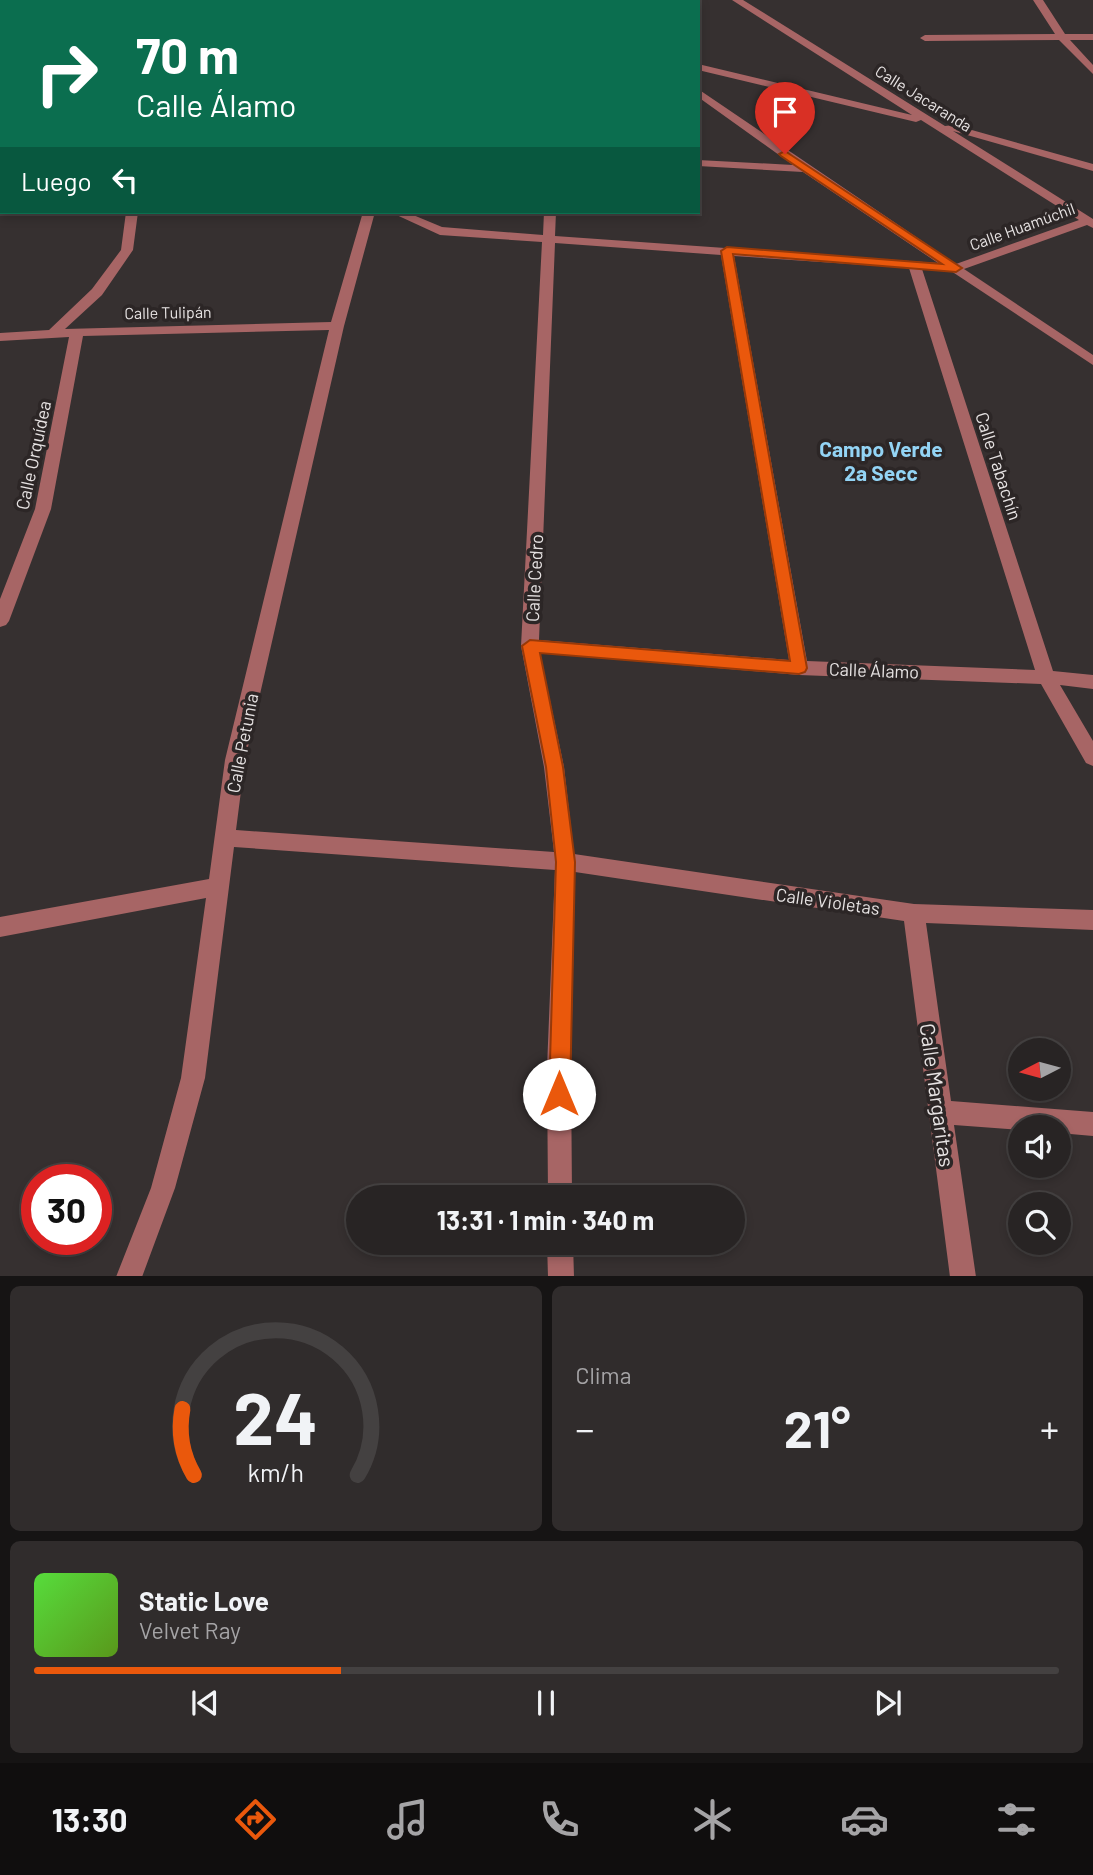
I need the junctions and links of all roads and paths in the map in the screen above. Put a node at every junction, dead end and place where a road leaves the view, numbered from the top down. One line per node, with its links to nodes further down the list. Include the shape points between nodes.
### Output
1 (737, 0): 9 (street, Calle Jacaranda)
2 (1038, 0): 3 (street)
3 (1061, 36): 4 (street); 5 (street); 7 (street)
4 (1093, 37)
5 (925, 38)
6 (700, 67): 9 (street)
7 (1093, 71)
8 (700, 93): 12 (street)
9 (932, 122): 11 (street); 17 (street, Calle Jacaranda)
10 (700, 163): 12 (street)
11 (1093, 168)
12 (806, 169): 21 (street)
13 (132, 214): 24 (street, via 127,250 97,292)
14 (368, 214): 22 (street, Calle Petunia)
15 (401, 214): 18 (street, Calle Huamúchil, via 440,231)
16 (550, 214): 18 (street, Calle Cedro)
17 (1090, 222): 21 (street, Calle Huamúchil)
18 (549, 240): 19 (street, Calle Huamúchil); 29 (street, Calle Cedro)
19 (727, 251): 20 (street, Calle Huamúchil); 30 (street)
20 (915, 267): 21 (street, Calle Huamúchil); 31 (street, Calle Tabachín)
21 (956, 268): 26 (street)
22 (337, 326): 23 (street, Calle Tulipán); 34 (street, Calle Petunia, via 235,761)
23 (77, 332): 24 (street, Calle Tulipán); 27 (street, Calle Orquídea, via 43,509)
24 (53, 333): 25 (street, Calle Tulipán)
25 (0, 337)
26 (1093, 361)
27 (4, 603): 28 (street, Calle Orquídea)
28 (0, 621)
29 (530, 646): 30 (street, Calle Álamo); 35 (street, Calle Cedro, via 554,767)
30 (799, 668): 31 (street, Calle Álamo)
31 (1046, 677): 32 (street, Calle Álamo); 33 (street, Calle Tabachín)
32 (1093, 682)
33 (1093, 758)
34 (225, 838): 35 (street, Calle Violetas); 36 (street, Calle Petunia)
35 (565, 862): 37 (street, Calle Violetas); 42 (street, Calle Cedro)
36 (217, 887): 39 (street); 44 (street, Calle Petunia, via 193,1078 163,1188)
37 (914, 913): 38 (street, Calle Violetas); 40 (street, Calle Margaritas, via 934,1079)
38 (1093, 920)
39 (0, 927)
40 (943, 1112): 41 (street); 46 (street, Calle Margaritas)
41 (1093, 1124)
42 (560, 1185)
43 (561, 1255): 45 (street)
44 (129, 1276)
45 (561, 1276)
46 (963, 1276)

